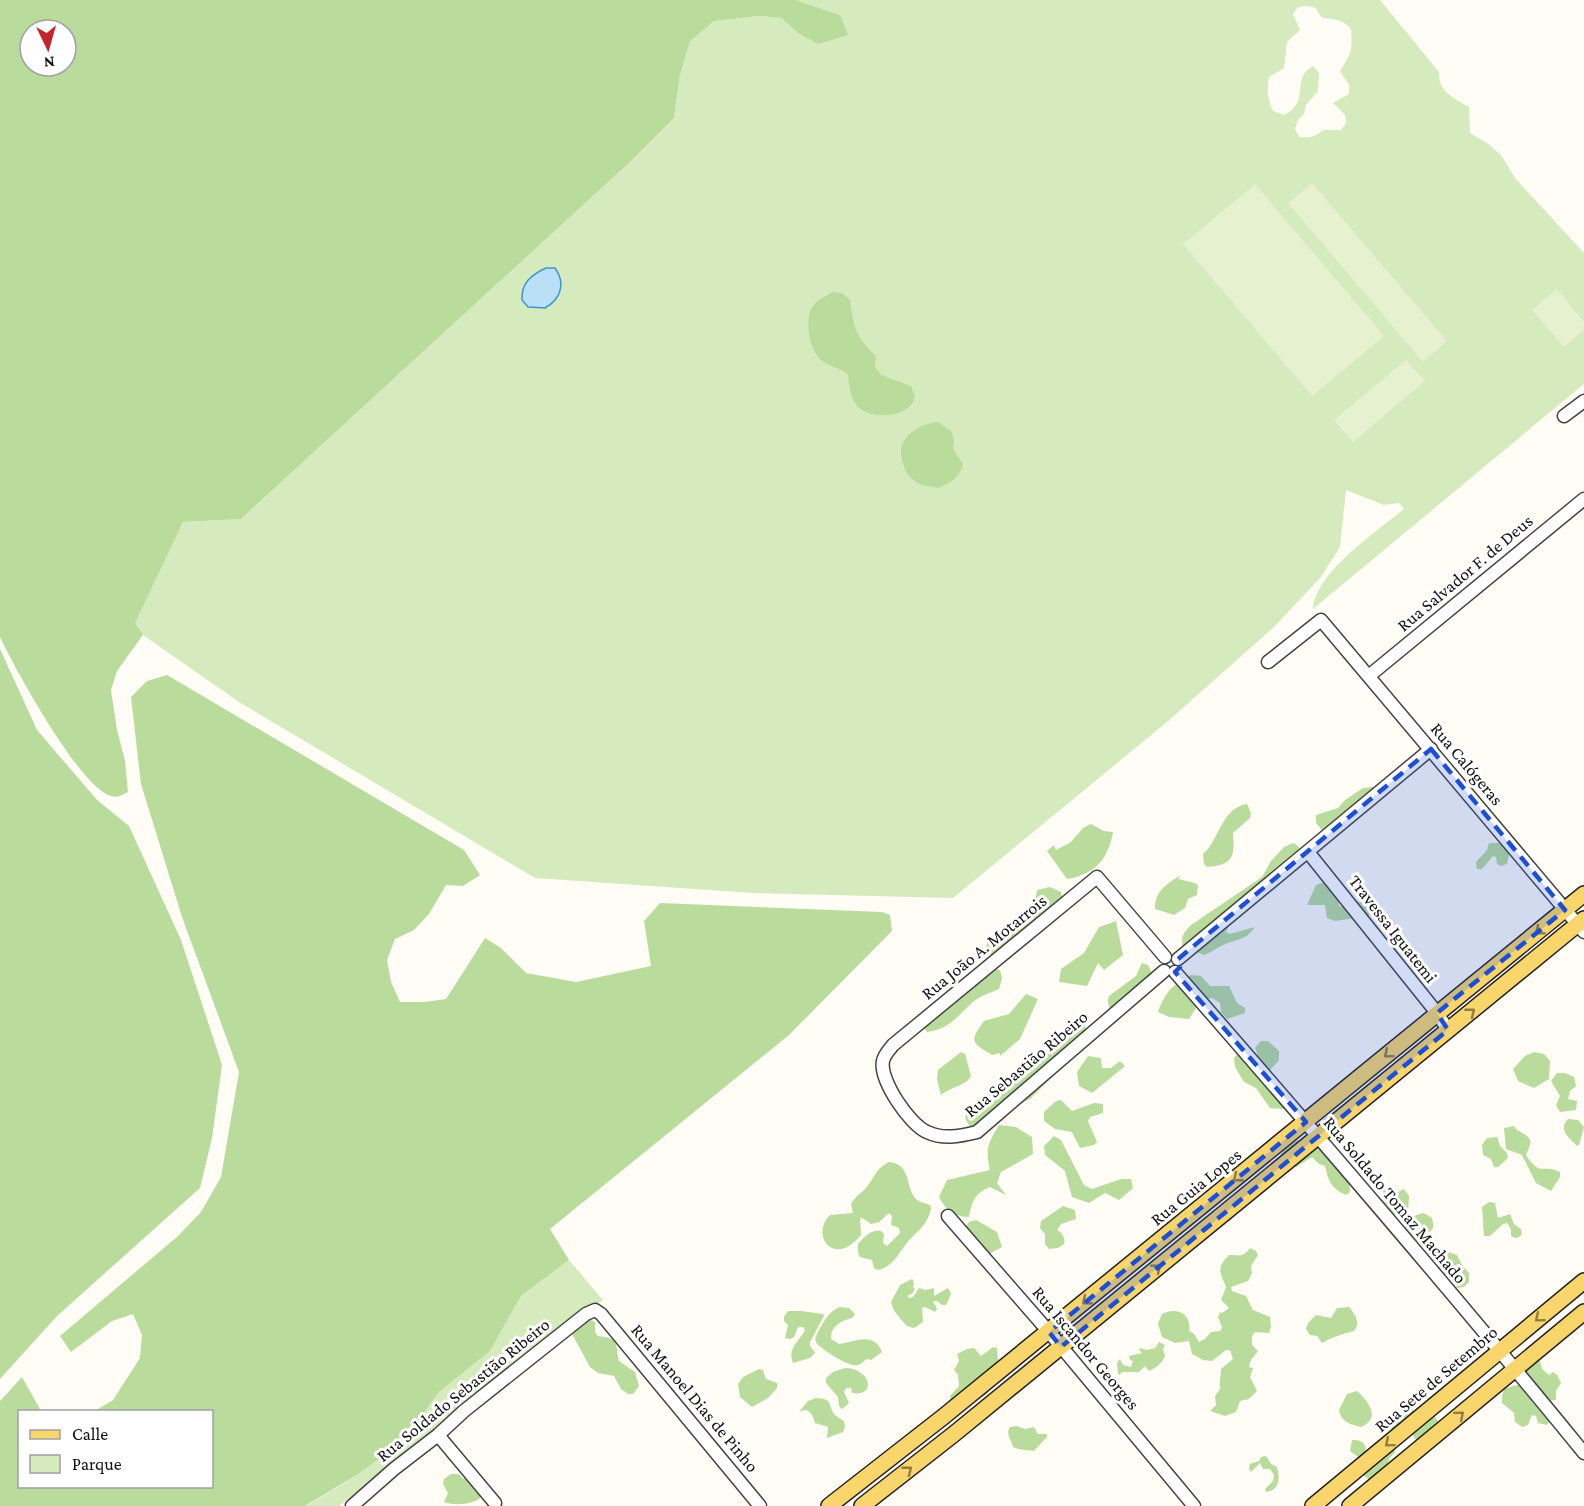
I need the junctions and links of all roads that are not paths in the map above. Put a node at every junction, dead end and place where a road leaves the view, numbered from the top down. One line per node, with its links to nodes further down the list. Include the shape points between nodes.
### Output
1 (1582, 408): 2 (street)
2 (1564, 416)
3 (1584, 499): 5 (street, Rua Salvador F. de Deus)
4 (1268, 662): 5 (street, Rua Calógeras, via 1321,620)
5 (1370, 675): 6 (street, Rua Calógeras)
6 (1431, 749): 7 (street); 9 (street, Rua Calógeras)
7 (1308, 852): 12 (street); 14 (street, Travessa Iguatemi)
8 (1584, 894): 9 (main road, Rua Guia Lopes)
9 (1565, 910): 10 (street, Rua Calógeras); 14 (main road, Rua Guia Lopes, one-way to 14)
10 (1582, 925): 15 (main road, one-way to 10)
11 (1165, 957): 12 (street); 13 (street, via 1161,965); 16 (street, Rua João A. Motarrois, via 1097,877)
12 (1178, 959): 13 (street, via 1179,964)
13 (1170, 972): 16 (street, Rua Sebastião Ribeiro, via 977,1132 952,1138 926,1132 899,1106 883,1076 883,1061); 17 (street, Rua Soldado Tomaz Machado)
14 (1437, 1013): 15 (street, Travessa Iguatemi); 17 (main road, Rua Guia Lopes, one-way to 17)
15 (1448, 1030): 18 (main road)
16 (893, 1045)
17 (1306, 1122): 18 (street, Rua Soldado Tomaz Machado); 23 (main road, Rua Guia Lopes, one-way to 23)
18 (1318, 1137): 24 (main road, one-way to 18); 25 (street, Rua Soldado Tomaz Machado)
19 (948, 1216): 23 (street, Rua Iscandor Georges)
20 (1584, 1281): 25 (main road, Rua Sete de Setembro, one-way to 25)
21 (1584, 1312): 26 (main road)
22 (601, 1314): 27 (street, Rua Soldado Sebastião Ribeiro, via 595,1310 586,1314); 31 (street, Rua Manoel Dias de Pinho)
23 (1049, 1332): 24 (street, Rua Iscandor Georges); 32 (main road, Rua Guia Lopes)
24 (1061, 1347): 33 (main road, one-way to 24); 34 (street, Rua Iscandor Georges)
25 (1500, 1351): 26 (street, Rua Soldado Tomaz Machado); 35 (main road, Rua Sete de Setembro, one-way to 35)
26 (1515, 1369): 28 (street, Rua Soldado Tomaz Machado); 36 (main road, one-way to 26)
27 (438, 1435): 29 (street); 30 (street, Rua Soldado Sebastião Ribeiro)
28 (1584, 1453)
29 (495, 1503)
30 (352, 1506)
31 (760, 1506)
32 (829, 1506)
33 (862, 1506)
34 (1194, 1506)
35 (1313, 1506)
36 (1350, 1506)

